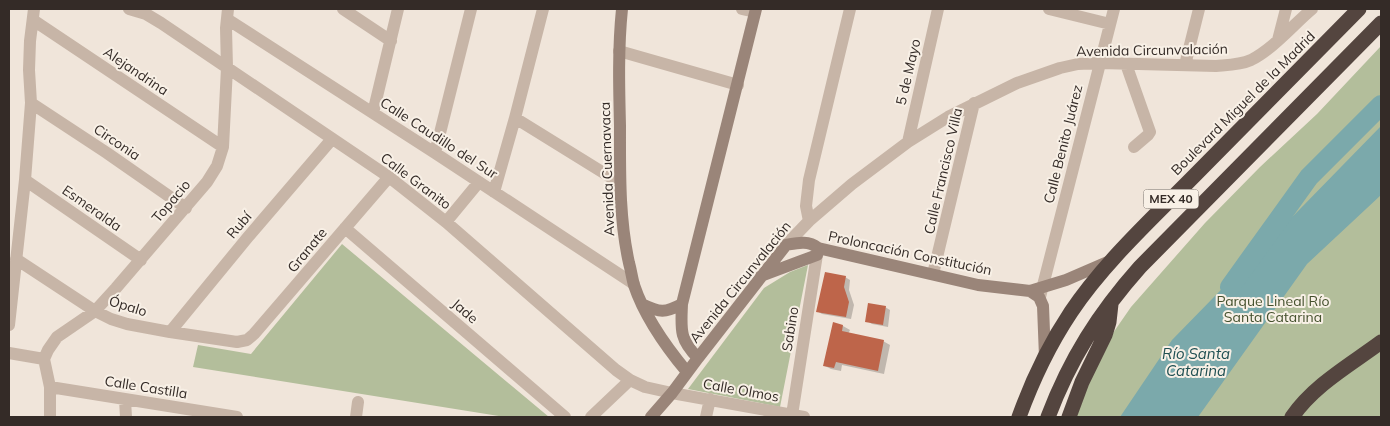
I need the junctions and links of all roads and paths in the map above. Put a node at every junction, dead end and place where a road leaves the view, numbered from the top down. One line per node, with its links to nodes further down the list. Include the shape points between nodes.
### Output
1 (129, 9): 27 (street, Calle Granito, via 161,23)
2 (343, 9): 22 (street)
3 (398, 9): 22 (street)
4 (471, 9): 37 (street)
5 (543, 9): 32 (street)
6 (622, 9): 23 (street, Avenida Cuernavaca)
7 (742, 9): 16 (street)
8 (850, 9): 45 (street, via 809,180 806,206)
9 (938, 9): 34 (street, 5 de Mayo)
10 (1049, 9): 20 (street)
11 (1114, 9): 20 (street, Calle Benito Juárez)
12 (1199, 9): 26 (street)
13 (1286, 9): 21 (street)
14 (1312, 9): 21 (street, Avenida Circunvalación)
15 (1359, 9): 50 (highway, Boulevard Miguel de la Madrid / MEX 40)
16 (755, 10): 28 (street, Avenida Circunvalación)
17 (33, 14): 29 (street, via 29,70); 35 (street, Alejandrina)
18 (228, 14): 27 (street, Topacio); 31 (street, Calle Caudillo del Sur)
19 (1381, 23): 56 (highway, MEX 40, via 1140,267)
20 (1110, 24): 24 (street, Calle Benito Juárez)
21 (1278, 40): 26 (street, Avenida Circunvalación, via 1249,61 1216,66)
22 (391, 41): 31 (street)
23 (619, 51): 28 (street); 41 (street, Avenida Cuernavaca)
24 (1100, 63): 25 (street, Avenida Circunvalación); 30 (street, Avenida Circunvalación, via 1060,68); 55 (street, Calle Benito Juárez)
25 (1126, 64): 26 (street, Avenida Circunvalación); 36 (street, via 1150,132)
26 (1185, 65)
27 (227, 68): 33 (street, Calle Granito); 35 (street, Topacio)
28 (738, 85): 58 (street, Avenida Circunvalación)
29 (31, 103): 39 (street); 43 (street, Circonia)
30 (974, 103): 34 (street, Avenida Circunvalación); 52 (street, Calle Francisco Villa)
31 (373, 113): 37 (street, Calle Caudillo del Sur)
32 (516, 118): 41 (street); 42 (street)
33 (332, 139): 38 (street, Calle Granito); 62 (street, Rubí)
34 (908, 142): 45 (street, Avenida Circunvalación, via 852,184)
35 (223, 147): 43 (street, Topacio, via 217,166)
36 (1134, 148)
37 (435, 153): 40 (street, Calle Caudillo del Sur)
38 (389, 177): 44 (street, Calle Granito); 46 (street, Granate)
39 (25, 180): 49 (street); 51 (street, Esmeralda)
40 (479, 182): 42 (street, Calle Caudillo del Sur); 44 (street)
41 (620, 183): 54 (street, Avenida Cuernavaca, via 625,244)
42 (494, 192): 54 (street, Calle Caudillo del Sur)
43 (186, 208): 51 (street, Topacio)
44 (446, 222): 70 (street, Calle Granito)
45 (809, 222): 47 (street, Avenida Circunvalación)
46 (345, 228): 63 (street, Granate); 82 (street, Jade)
47 (786, 245): 48 (street, Proloncación Constitución, via 803,242 815,245); 53 (street, Avenida Circunvalación)
48 (817, 251): 52 (street, Proloncación Constitución); 53 (street, Proloncación Constitución); 77 (street, Sabino)
49 (16, 259): 59 (street); 60 (street, Ópalo)
50 (1114, 259): 55 (street, Proloncación Constitución); 66 (highway, Boulevard Miguel de la Madrid / MEX 40, via 1070,313)
51 (141, 260): 60 (street, Topacio)
52 (933, 274): 55 (street, Proloncación Constitución, via 978,285)
53 (761, 276): 67 (street, Avenida Circunvalación)
54 (634, 284): 57 (street, Avenida Cuernavaca)
55 (1037, 292): 66 (street, via 1043,306)
56 (1112, 300): 87 (highway, MEX 40, via 1070,365); 88 (highway, via 1104,336)
57 (642, 304): 58 (street, via 656,311 671,310); 69 (street, Avenida Cuernavaca, via 668,348)
58 (682, 304): 67 (street, Avenida Circunvalación, via 683,338)
59 (10, 305): 61 (street)
60 (95, 311): 62 (street, Ópalo, via 127,324); 68 (street, Topacio, via 58,337)
61 (9, 325)
62 (170, 332): 63 (street, Ópalo, via 237,342)
63 (247, 340)
64 (1381, 342): 89 (highway, via 1334,375)
65 (9, 353): 68 (street)
66 (1045, 357): 86 (highway, Boulevard Miguel de la Madrid / MEX 40)
67 (698, 358): 69 (street)
68 (44, 359): 71 (street)
69 (688, 372): 72 (street)
70 (630, 380): 72 (street, Calle Granito); 83 (street)
71 (50, 387): 74 (street, Calle Castilla); 78 (street)
72 (672, 393): 73 (street, Calle Olmos); 84 (street)
73 (710, 399): 77 (street, Calle Olmos); 85 (street)
74 (125, 400): 76 (street, Calle Castilla); 79 (street)
75 (358, 402): 81 (street)
76 (202, 414): 80 (street, Calle Castilla)
77 (789, 415)
78 (50, 417)
79 (126, 417)
80 (237, 417)
81 (356, 417)
82 (565, 417)
83 (591, 417)
84 (651, 417)
85 (706, 417)
86 (1019, 417)
87 (1048, 417)
88 (1069, 417)
89 (1292, 417)

